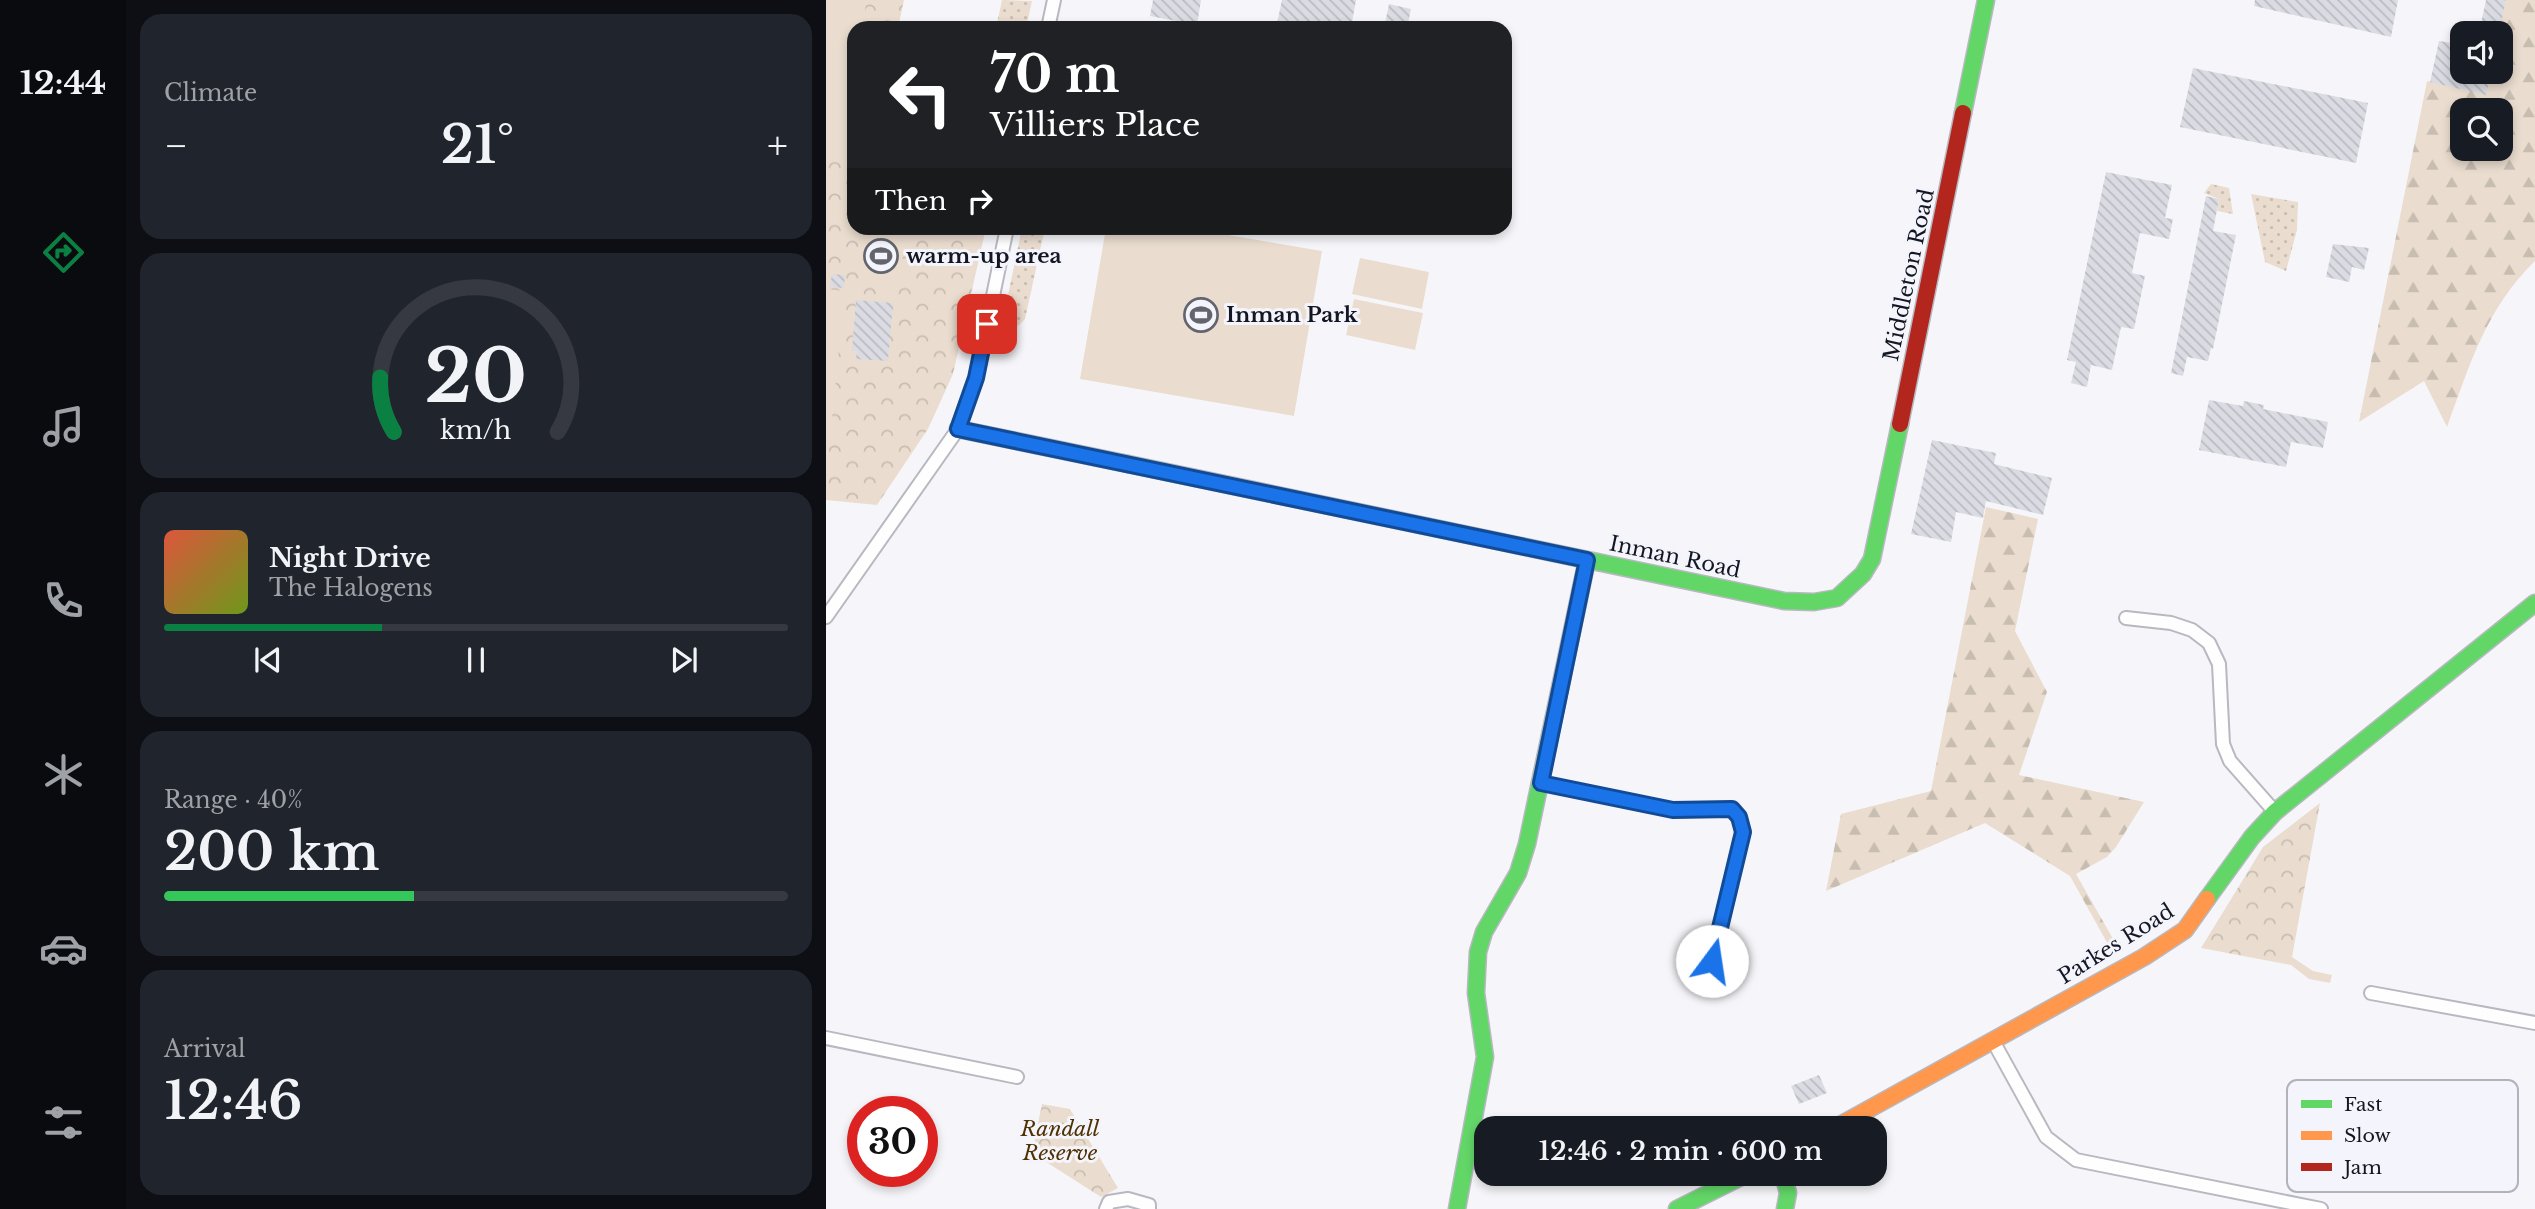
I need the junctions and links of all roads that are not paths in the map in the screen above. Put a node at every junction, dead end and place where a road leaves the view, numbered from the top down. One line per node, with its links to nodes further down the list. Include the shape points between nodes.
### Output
1 (1054, 0): 3 (street)
2 (1986, 0): 6 (street, Middleton Road)
3 (1050, 21)
4 (1006, 235): 5 (street, via 976,378)
5 (958, 429): 7 (street, Inman Road); 9 (street)
6 (1872, 559): 7 (street, Inman Road, via 1847,593 1818,604)
7 (1587, 560): 11 (street)
8 (2535, 603): 12 (street, Parkes Road)
9 (826, 617)
10 (2126, 618): 12 (street, via 2171,623 2192,630 2209,643 2219,664 2223,744 2230,761)
11 (1541, 783): 13 (street, via 1673,810 1732,809 1743,832); 25 (street, via 1518,873 1497,904 1478,952 1476,993 1484,1065)
12 (2276, 812): 17 (street, Parkes Road, via 2252,837 2185,930)
13 (1712, 961)
14 (2371, 993): 15 (street)
15 (2535, 1023)
16 (826, 1038): 18 (street)
17 (1993, 1041): 19 (street, Parkes Road); 22 (street, via 2046,1137 2076,1160)
18 (1017, 1077)
19 (1857, 1116)
20 (1723, 1186): 26 (street)
21 (1786, 1186): 27 (street)
22 (2274, 1205): 28 (street)
23 (1106, 1209): 24 (street, via 1109,1202 1128,1199 1149,1205)
24 (1149, 1209)
25 (1457, 1209)
26 (1677, 1209)
27 (1785, 1209)
28 (2321, 1209)

